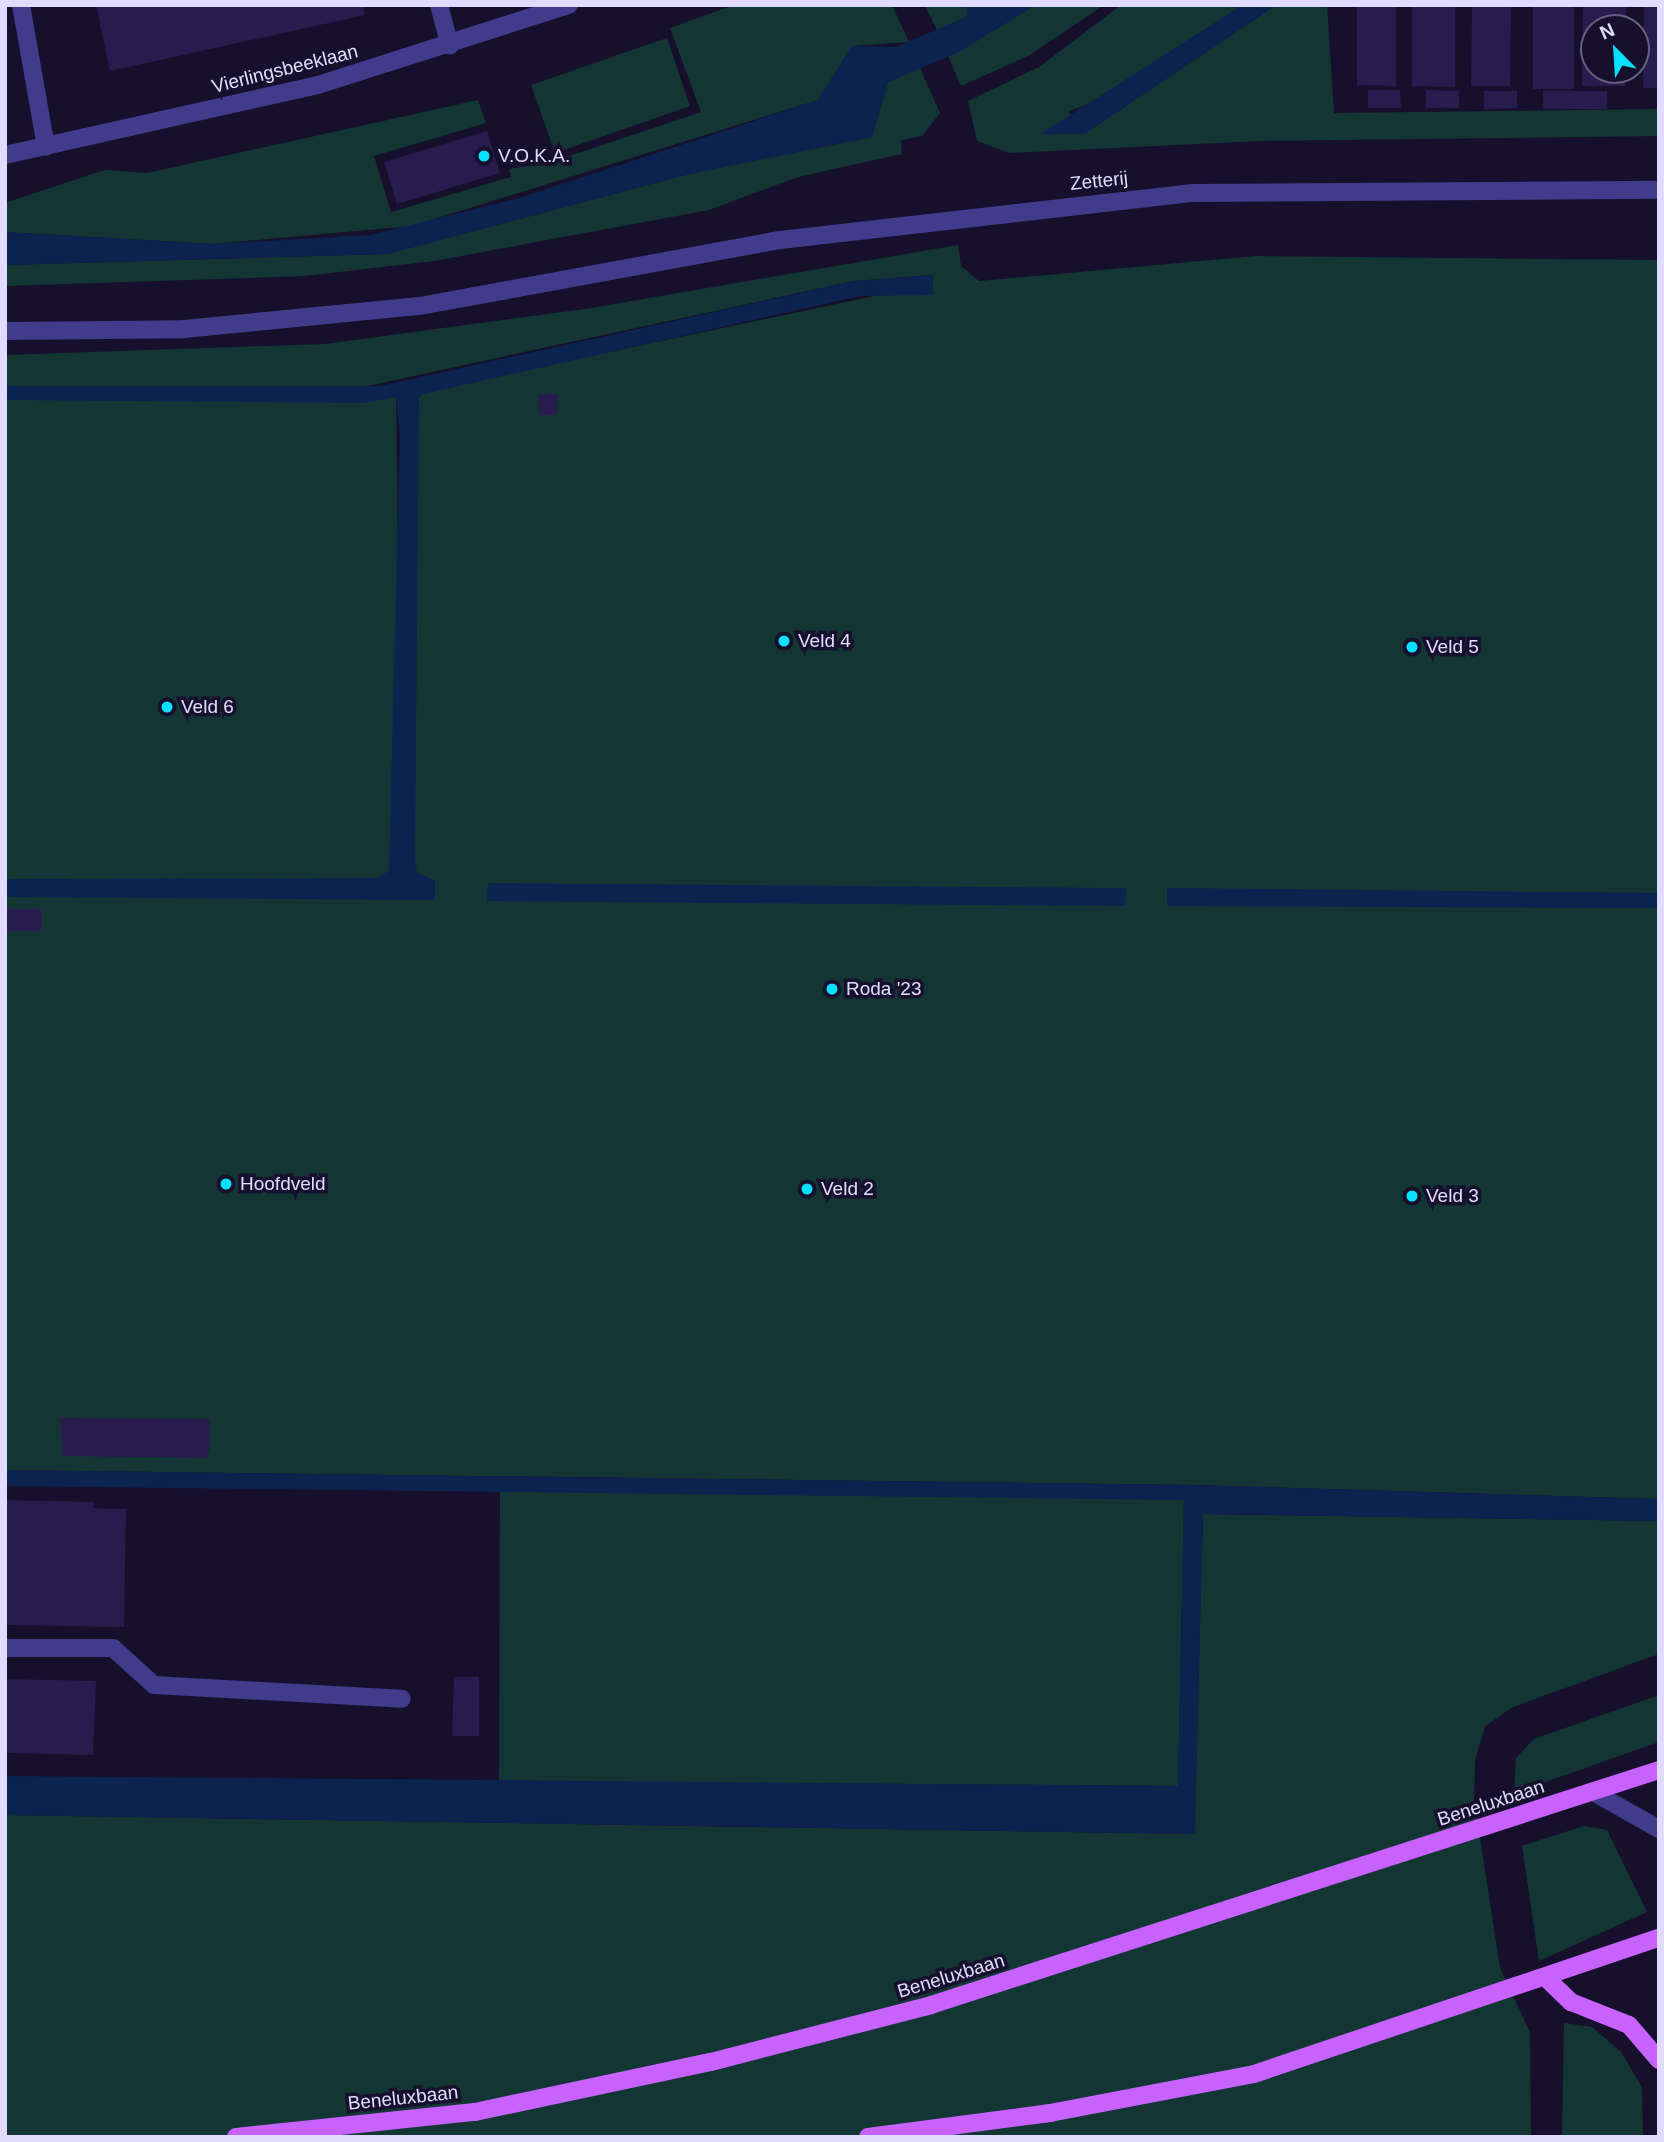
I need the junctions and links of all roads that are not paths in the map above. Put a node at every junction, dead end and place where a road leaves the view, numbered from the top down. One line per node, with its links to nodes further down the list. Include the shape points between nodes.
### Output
1 (21, 5): 5 (street)
2 (439, 5): 4 (street)
3 (569, 5): 4 (street, Vierlingsbeeklaan)
4 (450, 46): 5 (street, Vierlingsbeeklaan, via 318,85)
5 (46, 147): 6 (street, Vierlingsbeeklaan)
6 (5, 155)
7 (1659, 190): 8 (street, Zetterij, via 1182,194 857,229 420,306 184,329)
8 (5, 331)
9 (5, 1648): 10 (street, via 113,1648 154,1685)
10 (402, 1699)
11 (1659, 1770): 12 (main road, Beneluxbaan)
12 (1595, 1793): 13 (street); 17 (main road, Beneluxbaan, via 931,2005 711,2062 475,2112)
13 (1659, 1829)
14 (1659, 1938): 15 (main road)
15 (1546, 1978): 16 (main road, via 1571,2002 1629,2025); 18 (main road, via 1254,2074 1051,2113)
16 (1659, 2060)
17 (236, 2137)
18 (868, 2137)

